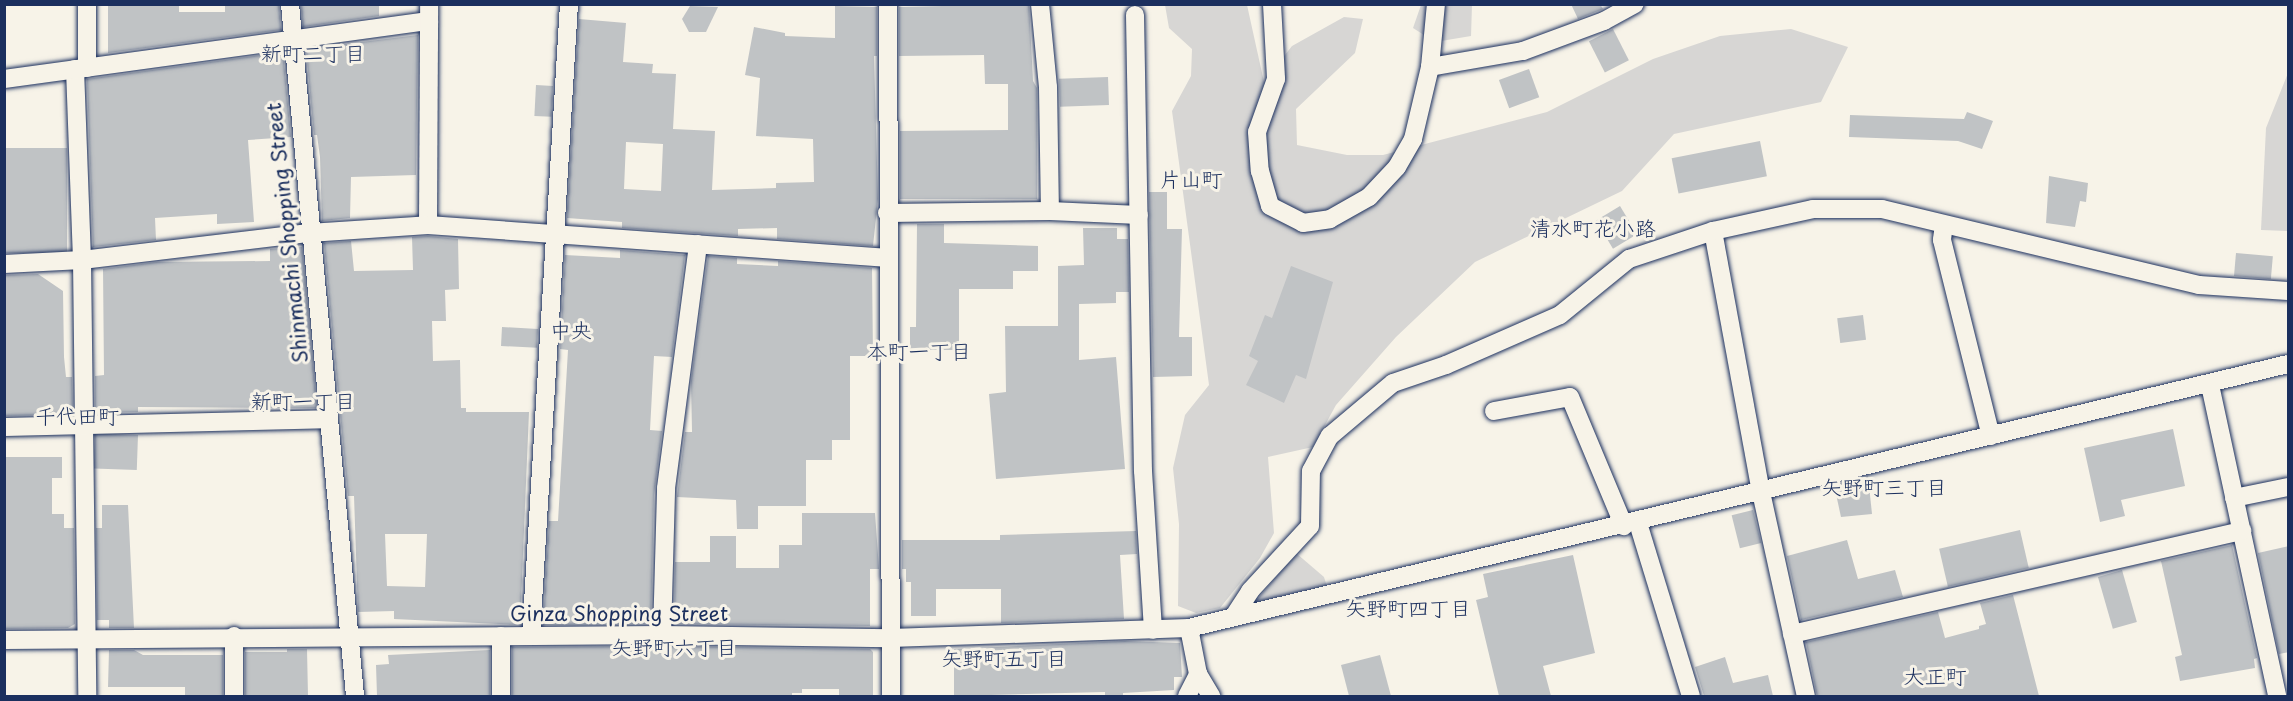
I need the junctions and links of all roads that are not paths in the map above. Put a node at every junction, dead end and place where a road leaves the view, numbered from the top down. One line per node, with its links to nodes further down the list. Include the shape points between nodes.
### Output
1 (87, 4): 13 (street)
2 (290, 4): 11 (street, Shinmachi Shopping Street)
3 (569, 4): 22 (street)
4 (888, 4): 16 (street)
5 (1040, 4): 15 (street, via 1048,87)
6 (1272, 4): 12 (street, via 1276,79 1257,132 1259,161 1270,206 1286,216 1303,222 1330,219 1370,196 1397,167 1413,140)
7 (1436, 4): 12 (street)
8 (1635, 4): 12 (street, via 1604,21 1523,51)
9 (429, 13): 11 (street); 18 (street)
10 (1135, 15): 17 (street)
11 (290, 37): 13 (street); 21 (street, Shinmachi Shopping Street)
12 (1430, 67)
13 (81, 69): 14 (street); 25 (street)
14 (4, 79)
15 (1050, 211): 16 (street); 17 (street)
16 (887, 213): 24 (street)
17 (1139, 214): 42 (street, via 1143,471)
18 (428, 225): 21 (street); 22 (street)
19 (1944, 225): 20 (street, via 1882,209 1813,209); 27 (street, via 2199,285); 34 (street, via 1942,240)
20 (1713, 231): 36 (street); 40 (street, via 1629,259 1560,315 1446,365 1393,383 1330,436 1311,471 1310,526 1250,591)
21 (309, 233): 25 (street); 31 (street, Shinmachi Shopping Street)
22 (552, 234): 23 (street); 48 (street)
23 (698, 244): 24 (street); 44 (street, via 666,488)
24 (889, 258): 50 (street)
25 (82, 260): 26 (street); 33 (street)
26 (4, 264)
27 (2289, 291)
28 (2289, 364): 29 (street, Ginza Shopping Street)
29 (2210, 386): 34 (street, Ginza Shopping Street); 37 (street)
30 (1494, 411): 38 (street, via 1570,397)
31 (327, 419): 33 (street); 46 (street, Shinmachi Shopping Street)
32 (4, 427): 33 (street)
33 (82, 428): 49 (street)
34 (1991, 436): 36 (street, Ginza Shopping Street)
35 (2289, 486): 37 (street)
36 (1761, 492): 38 (street, Ginza Shopping Street); 43 (street)
37 (2234, 498): 39 (street)
38 (1631, 524): 40 (street, Ginza Shopping Street); 60 (street)
39 (2242, 531): 43 (street); 62 (street)
40 (1234, 616): 41 (street, Ginza Shopping Street)
41 (1189, 628): 42 (street, Ginza Shopping Street); 52 (street)
42 (1153, 630): 50 (street, Ginza Shopping Street)
43 (1792, 634): 61 (street)
44 (662, 635): 48 (street, Ginza Shopping Street); 50 (street, Ginza Shopping Street)
45 (234, 636): 46 (street, Ginza Shopping Street); 49 (street, Ginza Shopping Street); 54 (street)
46 (348, 636): 47 (street, Ginza Shopping Street); 55 (street, Shinmachi Shopping Street)
47 (501, 636): 48 (street, Ginza Shopping Street); 56 (street)
48 (531, 636)
49 (84, 637): 51 (street, Ginza Shopping Street); 53 (street)
50 (890, 638): 57 (street)
51 (4, 640)
52 (1198, 674): 58 (street); 59 (street)
53 (87, 696)
54 (234, 696)
55 (355, 696)
56 (501, 696)
57 (891, 696)
58 (1187, 696)
59 (1211, 696)
60 (1691, 696)
61 (1806, 696)
62 (2277, 696)

